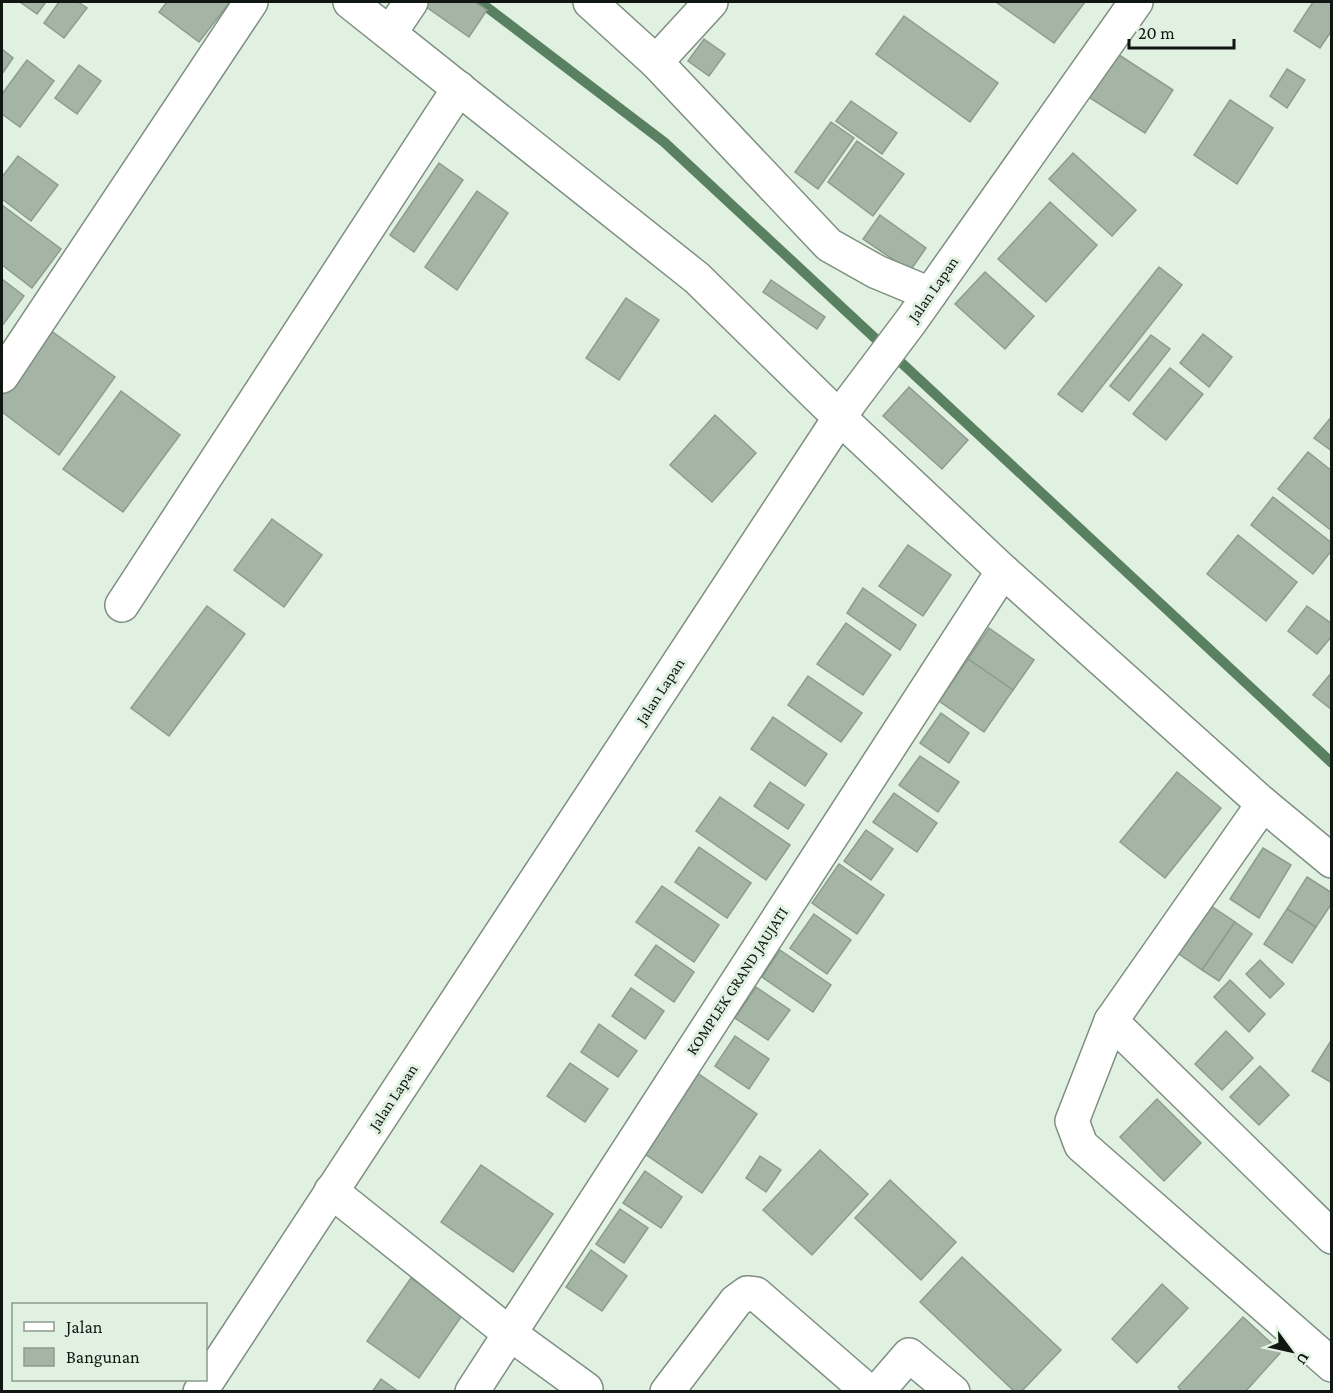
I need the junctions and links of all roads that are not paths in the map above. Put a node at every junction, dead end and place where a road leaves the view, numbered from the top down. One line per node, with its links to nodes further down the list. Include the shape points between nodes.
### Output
1 (251, 2): 11 (street)
2 (350, 2): 7 (street)
3 (411, 2): 7 (street)
4 (590, 2): 8 (street)
5 (711, 2): 8 (street)
6 (1136, 2): 10 (street, Jalan Lapan)
7 (390, 33): 9 (street)
8 (656, 62): 10 (street, via 829,245 877,272)
9 (459, 88): 12 (street, via 698,278); 14 (street)
10 (930, 294): 12 (street, Jalan Lapan)
11 (2, 376)
12 (845, 410): 13 (street); 18 (street, Jalan Lapan)
13 (1003, 571): 15 (street); 20 (street, KOMPLEK GRAND JAUJATI)
14 (122, 604)
15 (1263, 804): 16 (street); 17 (street)
16 (1327, 847)
17 (1111, 1021): 19 (street); 21 (street, via 1072,1121 1081,1145)
18 (331, 1191): 20 (street); 23 (street, Jalan Lapan)
19 (1332, 1237)
20 (509, 1333): 22 (street); 24 (street, KOMPLEK GRAND JAUJATI)
21 (1332, 1365)
22 (586, 1389)
23 (200, 1392)
24 (472, 1392)
25 (667, 1392): 26 (street, via 736,1301 747,1293 756,1294)
26 (869, 1392)
27 (877, 1392): 28 (street, via 909,1355)
28 (953, 1392)

